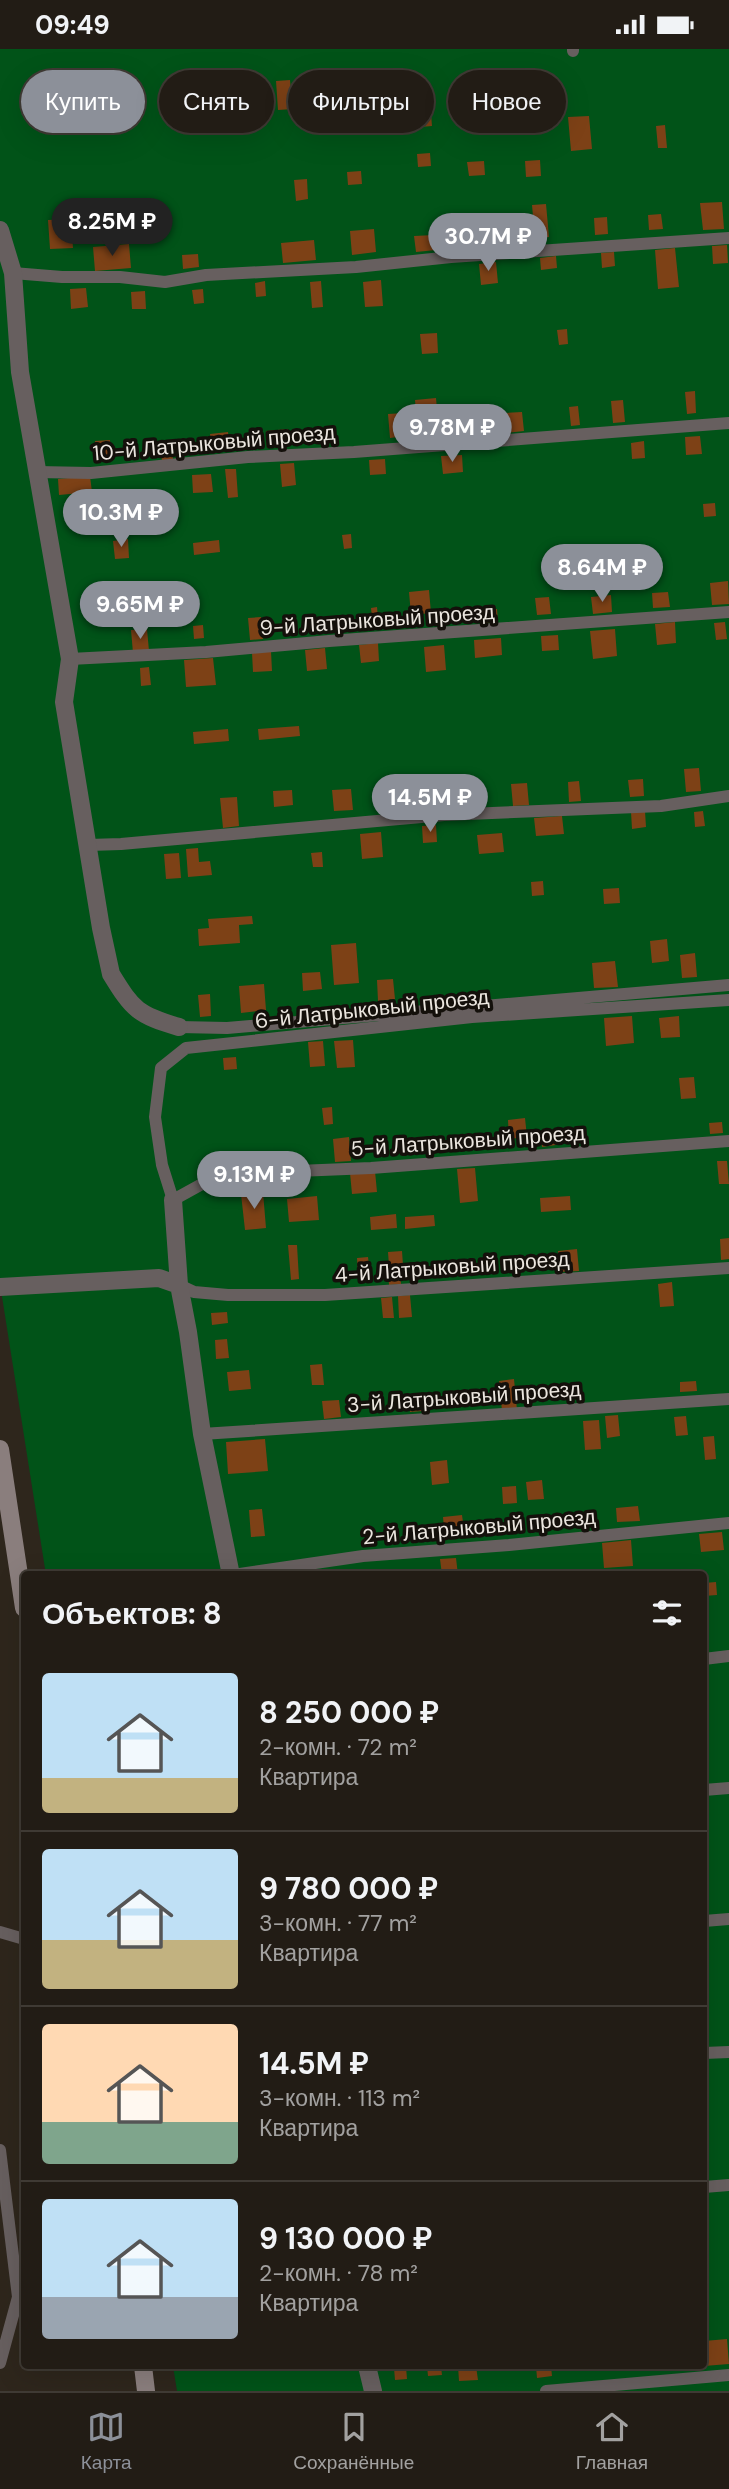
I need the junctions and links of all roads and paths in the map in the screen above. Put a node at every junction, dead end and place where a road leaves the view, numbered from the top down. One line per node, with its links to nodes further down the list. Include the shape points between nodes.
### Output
1 (0, 230): 3 (street)
2 (729, 238): 3 (lane, via 206,275 165,282)
3 (13, 273): 5 (street, via 20,372)
4 (729, 423): 5 (lane, 10-й Латрыковый проезд, via 248,457 91,473)
5 (37, 472): 7 (street)
6 (729, 612): 7 (lane, 9-й Латрыковый проезд)
7 (69, 659): 9 (street, via 64,702)
8 (729, 796): 9 (lane, via 662,806 444,815)
9 (89, 845): 12 (street, via 111,974 130,1005 150,1019)
10 (729, 985): 12 (lane, via 226,1027)
11 (729, 1000): 14 (lane, 6-й Латрыковый проезд, via 472,1017 186,1048 161,1068 155,1117)
12 (179, 1027)
13 (729, 1141): 14 (lane, 5-й Латрыковый проезд, via 246,1173 202,1184)
14 (173, 1200): 16 (street)
15 (729, 1268): 16 (lane, 4-й Латрыковый проезд, via 326,1295 228,1295 194,1292)
16 (179, 1285): 17 (street, via 159,1278); 19 (street)
17 (0, 1287)
18 (729, 1399): 19 (lane, 3-й Латрыковый проезд)
19 (202, 1434): 23 (street)
20 (0, 1449): 21 (main road)
21 (3, 1494): 25 (main road)
22 (729, 1523): 24 (lane, 2-й Латрыковый проезд, via 363,1556)
23 (231, 1571)
24 (260, 1571)
25 (21, 1592)
26 (729, 1657): 27 (lane)
27 (707, 1659)
28 (729, 1788): 29 (lane)
29 (707, 1790)
30 (729, 1919): 31 (lane)
31 (707, 1921)
32 (0, 1932): 33 (lane)
33 (21, 1938)
34 (729, 2052): 35 (lane)
35 (707, 2053)
36 (0, 2150): 39 (lane, via 18,2297)
37 (729, 2185): 38 (lane)
38 (707, 2187)
39 (0, 2363)
40 (143, 2369): 43 (main road)
41 (368, 2369): 44 (street)
42 (729, 2375): 45 (lane)
43 (146, 2391)
44 (373, 2391)
45 (546, 2391)

